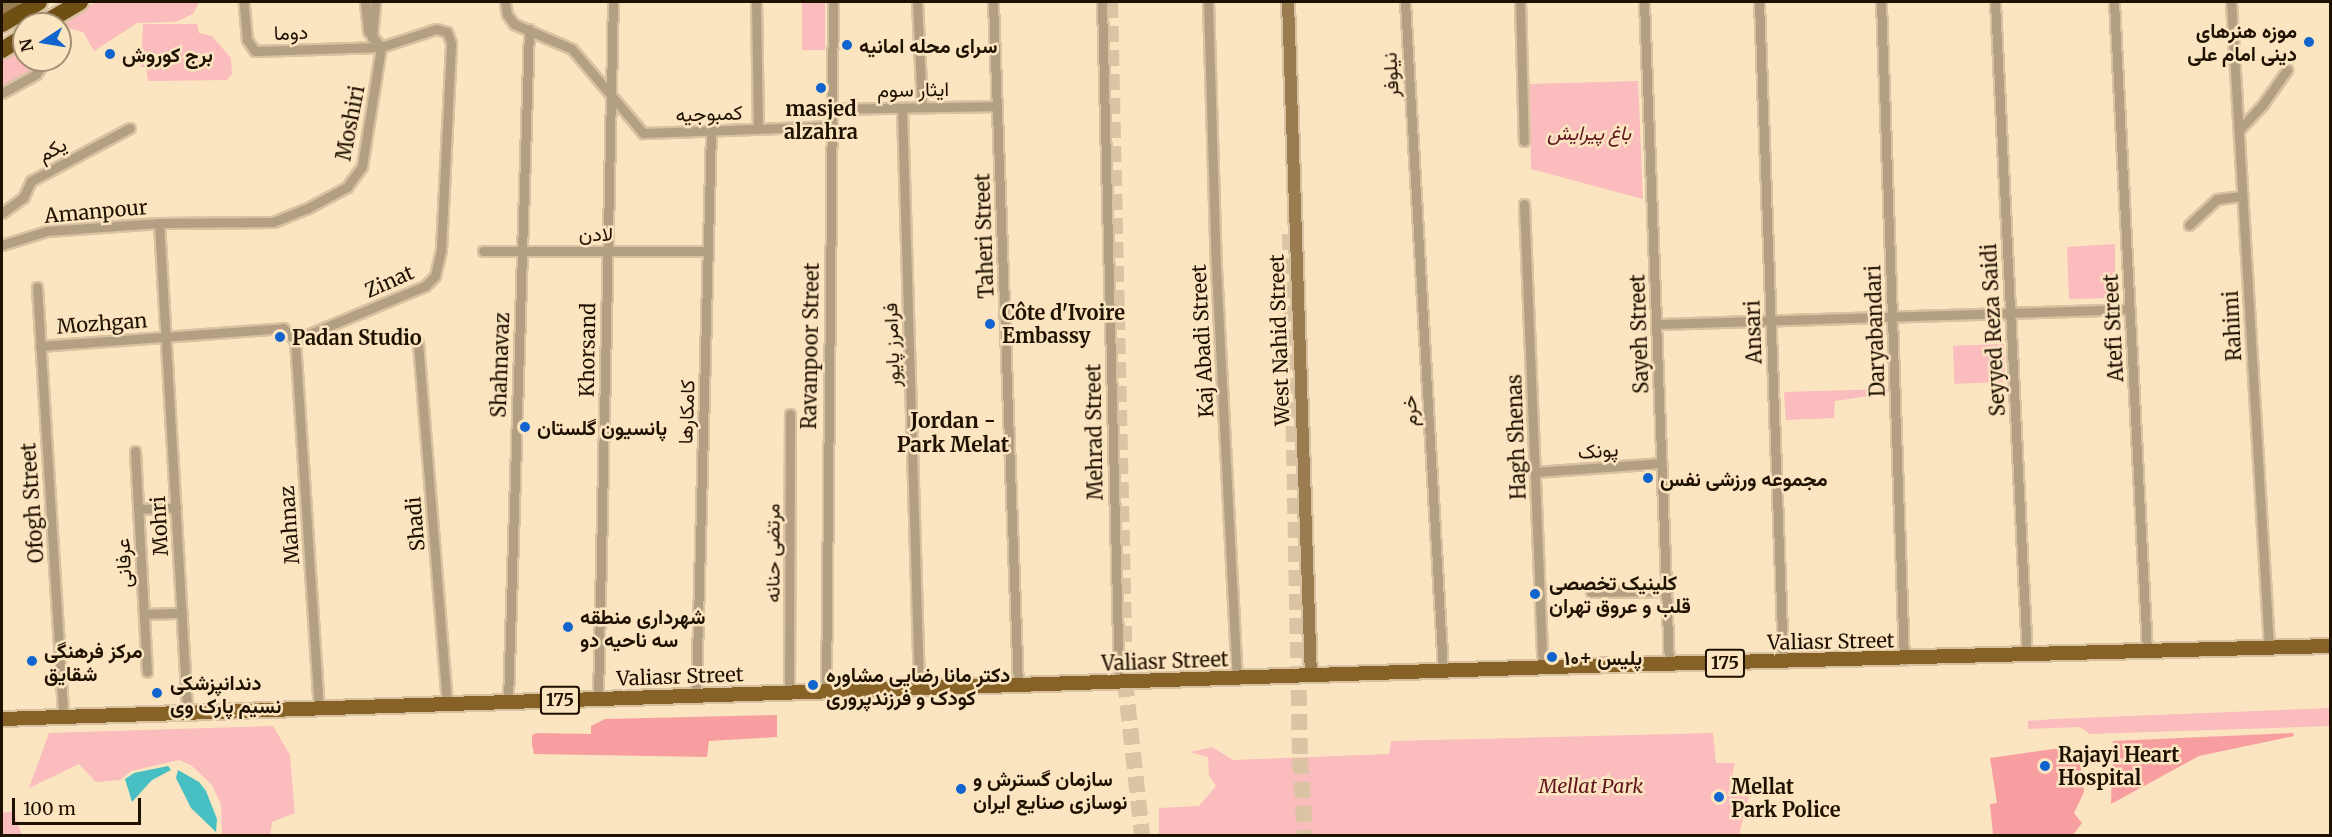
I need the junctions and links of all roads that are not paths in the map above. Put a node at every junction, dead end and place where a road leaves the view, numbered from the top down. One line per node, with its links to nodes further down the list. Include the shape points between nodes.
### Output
1 (14, 2): 24 (main road)
2 (39, 2): 26 (highway)
3 (80, 2): 25 (highway)
4 (244, 2): 29 (street, دوما, via 247,40 255,51)
5 (365, 2): 28 (street, via 366,27)
6 (375, 2): 28 (street)
7 (505, 2): 27 (street, کمبوجیه, via 511,21)
8 (613, 2): 32 (street, Khorsand)
9 (756, 2): 40 (street)
10 (832, 2): 37 (street, Ravanpoor Street)
11 (917, 2): 35 (street)
12 (993, 2): 34 (street, Taheri Street)
13 (1102, 2): 87 (street, Mehrad Street)
14 (1209, 2): 86 (street, Kaj Abadi Street, via 1216,267)
15 (1288, 2): 85 (main road, West Nahid Street)
16 (1405, 2): 44 (street, نیلوفر)
17 (1520, 2): 43 (street)
18 (1644, 2): 60 (street, Sayeh Street)
19 (1759, 2): 59 (street, Ansari)
20 (1881, 2): 58 (street, Daryabandari)
21 (1995, 2): 57 (street, Seyyed Reza Saidi)
22 (2114, 2): 56 (street, Atefi Street)
23 (2231, 2): 41 (street, Rahimi)
24 (2, 9)
25 (63, 12)
26 (2, 24)
27 (529, 29): 32 (street, کمبوجیه, via 572,49); 52 (street, Shahnavaz)
28 (372, 38): 29 (street)
29 (381, 47): 48 (street, Moshiri, via 367,153 347,187 273,222); 62 (street, Zinat, via 436,29 447,32 451,43 441,250 435,276 424,286)
30 (2287, 70): 41 (street)
31 (37, 72): 33 (street)
32 (611, 91): 42 (street, کمبوجیه, via 643,134); 53 (street, Khorsand)
33 (2, 93)
34 (997, 106): 35 (street, ایثار سوم); 88 (street, Taheri Street)
35 (922, 107): 36 (street, ایثار سوم)
36 (902, 108): 37 (street, ایثار سوم); 89 (street, فرامرز پایور)
37 (830, 109): 38 (street, Ravanpoor Street)
38 (830, 126): 40 (street, کمبوجیه); 90 (street, Ravanpoor Street)
39 (130, 128): 47 (street, یکم, via 31,181 23,198)
40 (758, 129): 42 (street, کمبوجیه)
41 (2239, 130): 45 (street, Rahimi)
42 (711, 131): 54 (street, کامکارها)
43 (1524, 141)
44 (1412, 147): 84 (street, خرم)
45 (2242, 196): 49 (street, via 2217,199); 76 (street, Rahimi)
46 (1524, 204): 68 (street, Hagh Shenas)
47 (2, 213)
48 (159, 223): 50 (street, Amanpour, via 47,231); 61 (street, Mohri)
49 (2189, 225)
50 (2, 245)
51 (483, 251): 52 (street, لادن)
52 (522, 251): 53 (street, لادن); 94 (street, Shahnavaz)
53 (607, 251): 54 (street, لادن); 93 (street, Khorsand)
54 (708, 251): 92 (street, کامکارها)
55 (37, 287): 64 (street, Ofogh Street)
56 (2130, 309): 57 (street); 77 (street, Atefi Street)
57 (2010, 313): 58 (street); 78 (street, Seyyed Reza Saidi)
58 (1892, 316): 59 (street); 79 (street, Daryabandari)
59 (1771, 320): 60 (street); 80 (street, Ansari)
60 (1657, 324): 67 (street, Sayeh Street)
61 (166, 336): 62 (street, via 283,328); 64 (street, Mozhgan); 69 (street, Mohri)
62 (296, 340): 96 (street, Mahnaz)
63 (418, 343): 95 (street, Shadi)
64 (40, 346): 98 (street, Ofogh Street)
65 (790, 414): 91 (street, مرتضی حنانه)
66 (135, 451): 70 (street, عرفانی)
67 (1662, 463): 68 (street, پونک); 71 (street, Sayeh Street)
68 (1536, 472): 82 (street, Hagh Shenas)
69 (176, 508): 70 (street); 73 (street, Mohri)
70 (138, 509): 74 (street, عرفانی)
71 (1667, 591): 72 (street); 81 (street, Sayeh Street)
72 (1591, 592)
73 (182, 613): 74 (street); 97 (street, Mohri)
74 (144, 614): 83 (street, عرفانی)
75 (2331, 646): 76 (main road, Valiasr Street / 175)
76 (2268, 648): 77 (main road, Valiasr Street / 175)
77 (2147, 652): 78 (main road, Valiasr Street / 175)
78 (2027, 656): 79 (main road, Valiasr Street / 175)
79 (1904, 660): 80 (main road, Valiasr Street / 175)
80 (1783, 661): 81 (main road, Valiasr Street / 175)
81 (1670, 664): 82 (main road, Valiasr Street / 175)
82 (1544, 668): 84 (main road, Valiasr Street / 175)
83 (147, 672)
84 (1443, 672): 85 (main road, Valiasr Street / 175)
85 (1311, 676): 86 (main road, Valiasr Street / 175)
86 (1237, 678): 87 (main road, Valiasr Street / 175)
87 (1119, 682): 88 (main road, Valiasr Street / 175)
88 (1018, 686): 89 (main road, Valiasr Street / 175)
89 (919, 689): 90 (main road, Valiasr Street / 175)
90 (826, 691): 91 (main road, Valiasr Street / 175)
91 (789, 692): 92 (main road, Valiasr Street / 175)
92 (696, 695): 93 (main road, Valiasr Street / 175)
93 (598, 698): 94 (main road, Valiasr Street / 175)
94 (508, 701): 95 (main road, Valiasr Street / 175)
95 (447, 703): 96 (main road, Valiasr Street / 175)
96 (319, 708): 97 (main road, Valiasr Street / 175)
97 (187, 713): 98 (main road, Valiasr Street / 175)
98 (63, 717): 99 (main road, Valiasr Street / 175)
99 (2, 719)

